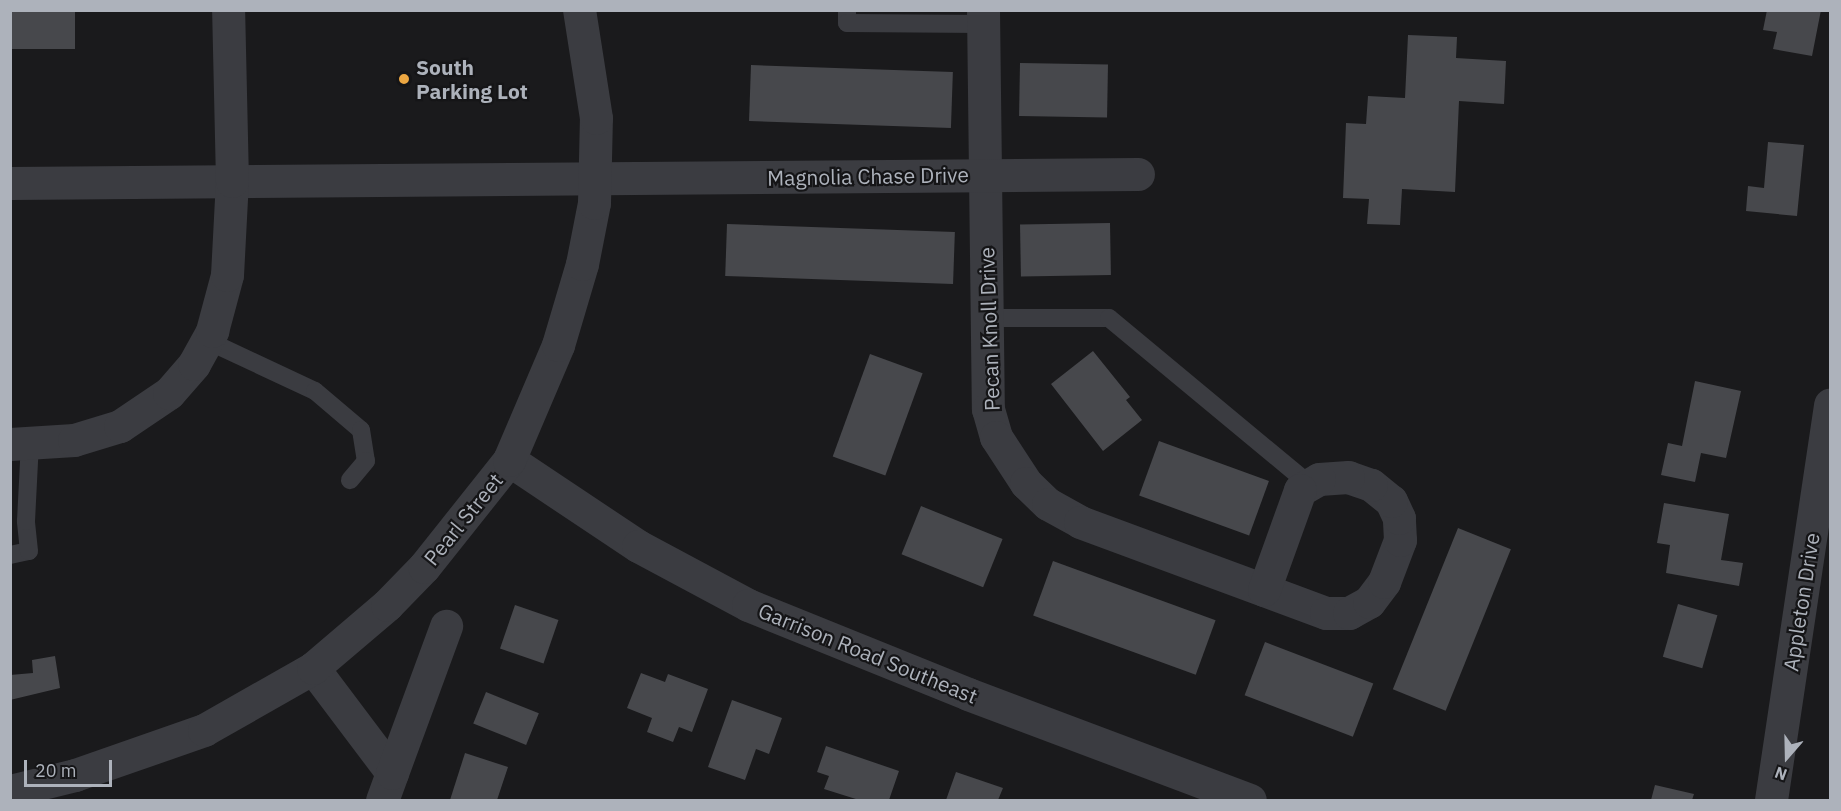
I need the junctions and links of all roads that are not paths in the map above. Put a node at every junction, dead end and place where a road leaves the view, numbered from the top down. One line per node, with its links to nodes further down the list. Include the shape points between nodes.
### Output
1 (228, 10): 8 (street)
2 (579, 10): 7 (street, Pearl Street, via 596,118)
3 (847, 10): 4 (lane, via 848,23)
4 (983, 17): 5 (street, Pecan Knoll Drive)
5 (985, 174): 6 (street, Magnolia Chase Drive); 7 (street, Magnolia Chase Drive); 10 (street, Pecan Knoll Drive)
6 (1138, 174)
7 (597, 179): 8 (street, Magnolia Chase Drive); 14 (street, Pearl Street, via 572,302 544,384)
8 (232, 182): 9 (street, Magnolia Chase Drive); 11 (street, via 227,274 222,302)
9 (10, 183)
10 (987, 318): 16 (lane, via 1108,318); 18 (street, Pecan Knoll Drive, via 988,409 996,437 1026,483 1048,504 1080,522)
11 (206, 340): 13 (street, via 181,378 146,411 98,434); 15 (lane, via 315,391 361,430 366,461)
12 (1830, 404): 24 (street, Appleton Drive)
13 (20, 443): 17 (lane, via 29,551)
14 (509, 460): 20 (street, Pearl Street, via 424,567 387,605); 23 (street, Garrison Road Southeast, via 638,546 748,605)
15 (350, 480)
16 (1310, 484): 18 (street, via 1300,490); 18 (street, Pecan Knoll Drive, via 1319,479 1348,477 1371,485 1390,501 1399,518 1400,540 1384,582 1369,602 1349,613 1326,613)
17 (10, 555)
18 (1264, 590)
19 (446, 626): 21 (street)
20 (313, 668): 21 (street); 22 (street, Pearl Street, via 204,730 75,775)
21 (387, 787)
22 (10, 791)
23 (1250, 801)
24 (1771, 801)

